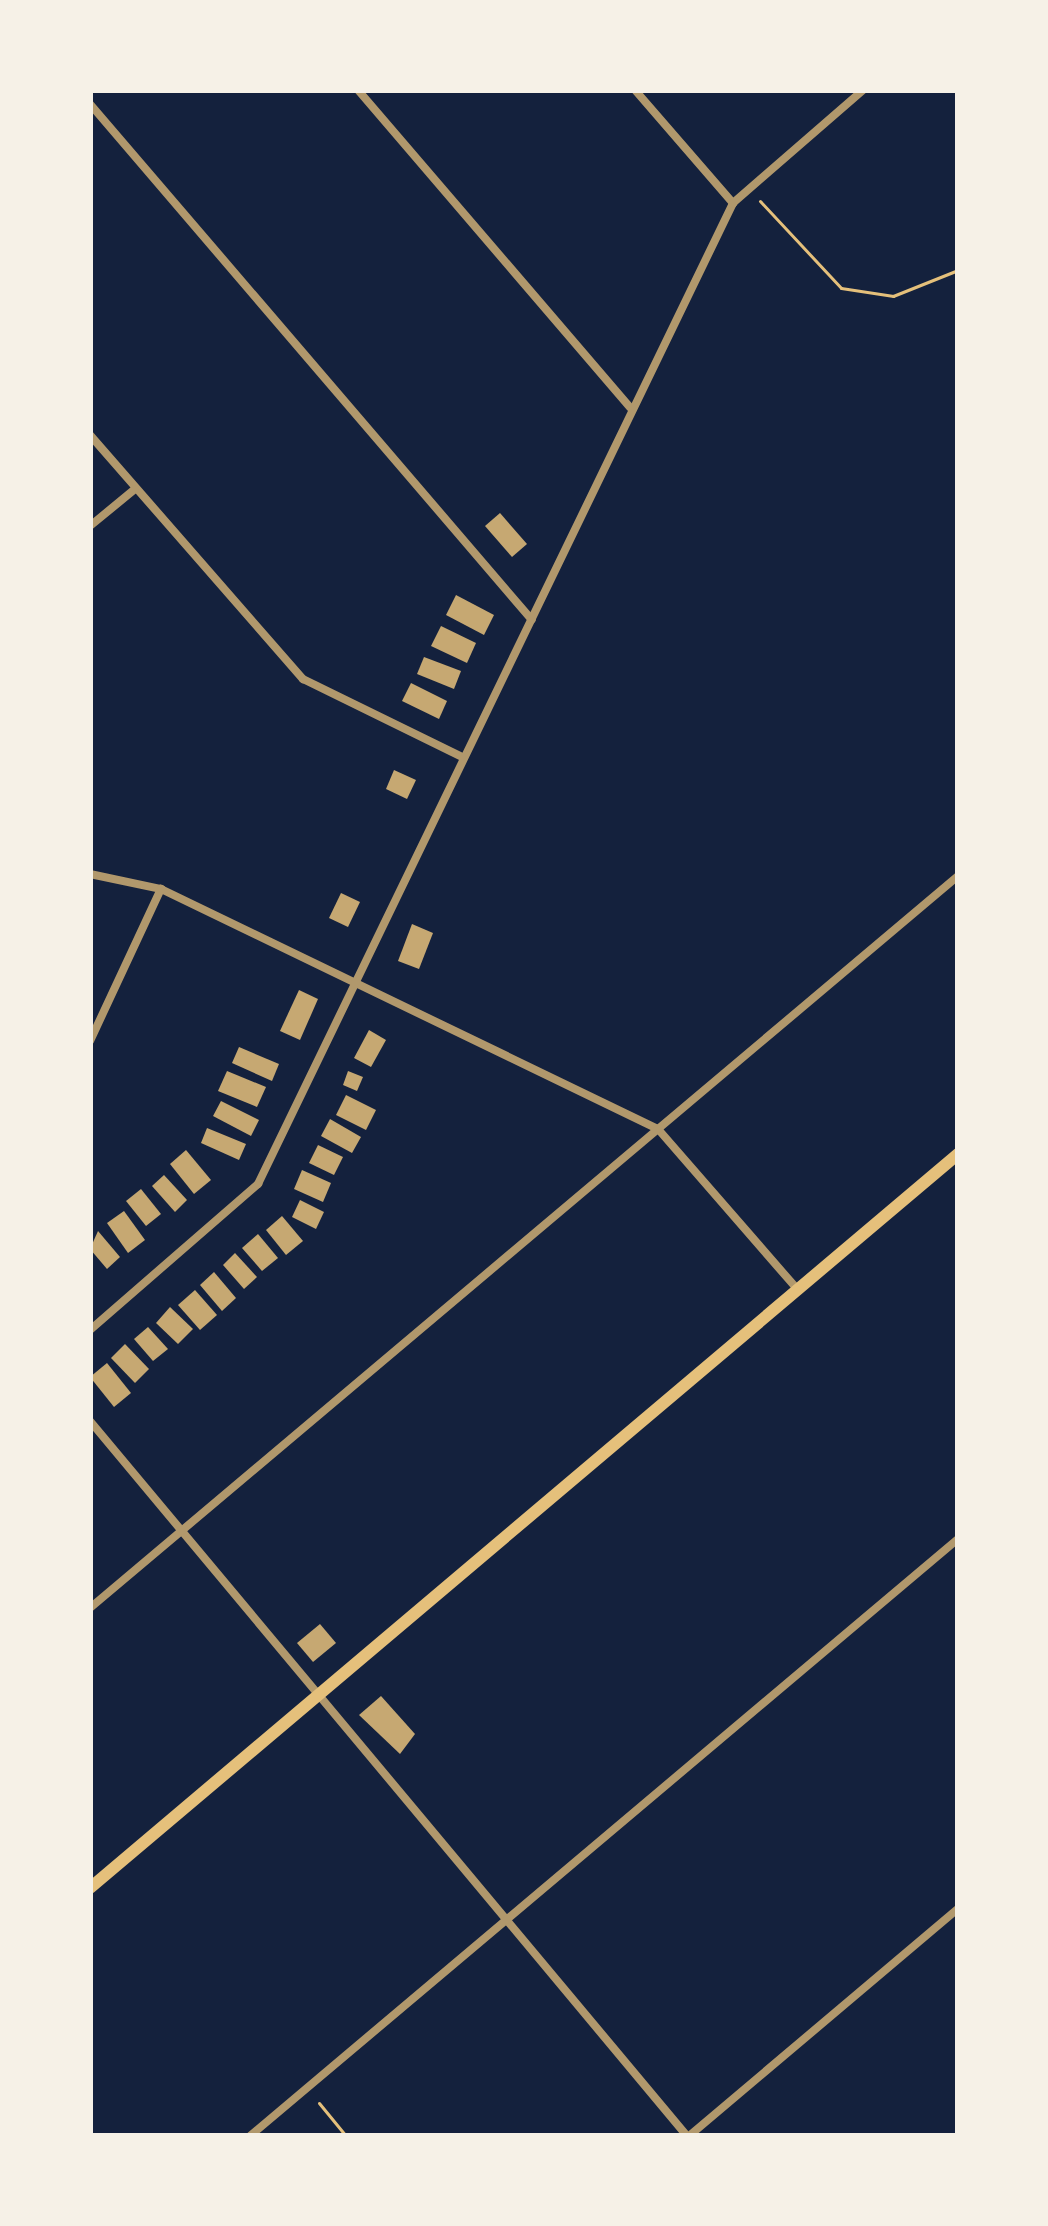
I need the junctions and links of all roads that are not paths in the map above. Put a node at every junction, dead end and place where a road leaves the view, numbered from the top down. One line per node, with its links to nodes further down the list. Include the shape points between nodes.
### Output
1 (358, 90): 6 (street)
2 (635, 90): 5 (street)
3 (863, 90): 5 (street)
4 (90, 104): 10 (street)
5 (733, 203): 6 (street)
6 (630, 407): 10 (street)
7 (90, 435): 8 (street)
8 (136, 488): 9 (street); 11 (street, via 303,679)
9 (90, 526)
10 (532, 620): 11 (street)
11 (462, 757): 15 (street)
12 (90, 874): 14 (street)
13 (958, 876): 17 (street)
14 (161, 889): 15 (street); 16 (street)
15 (358, 983): 17 (street); 20 (street, via 258,1184)
16 (90, 1041)
17 (658, 1129): 19 (street); 22 (street)
18 (958, 1154): 19 (main road)
19 (797, 1289): 25 (main road)
20 (90, 1330)
21 (90, 1421): 22 (street)
22 (182, 1531): 24 (street); 25 (street)
23 (958, 1539): 28 (street)
24 (90, 1609)
25 (322, 1691): 26 (main road); 28 (street)
26 (90, 1888)
27 (958, 1909): 30 (street)
28 (507, 1919): 29 (street); 30 (street)
29 (250, 2136)
30 (688, 2136)

